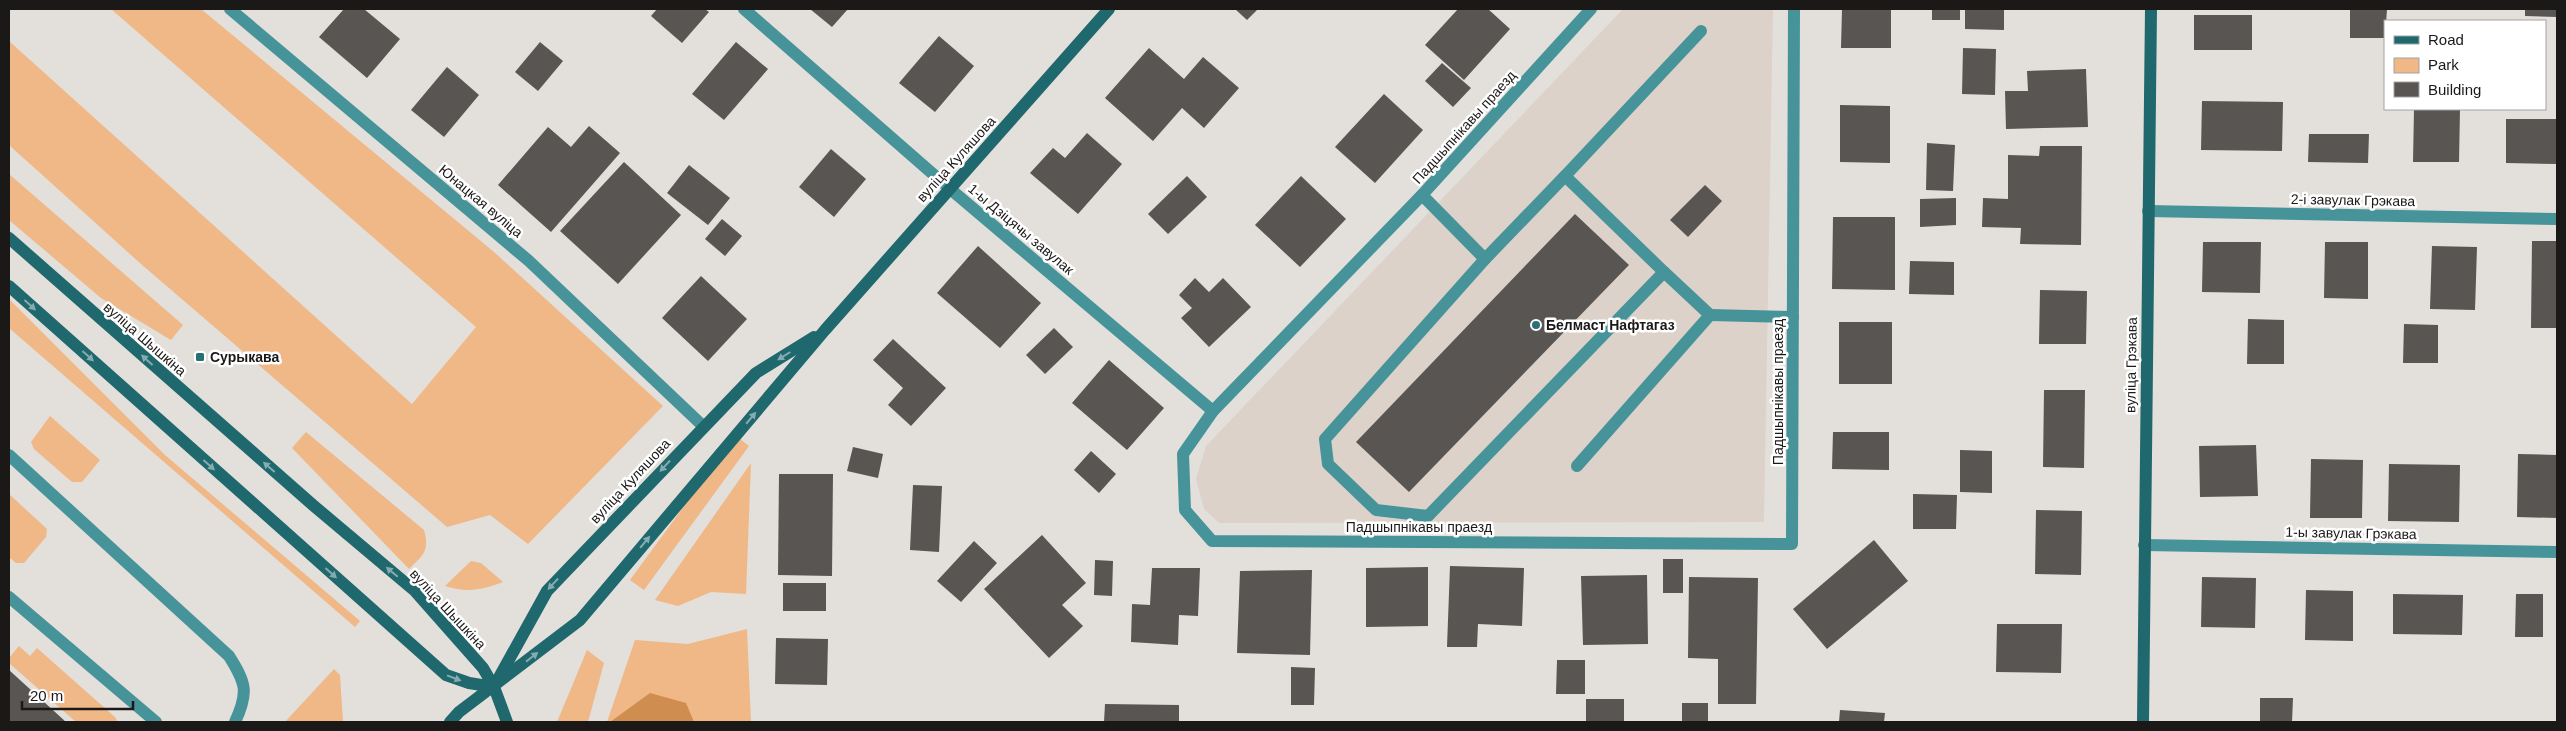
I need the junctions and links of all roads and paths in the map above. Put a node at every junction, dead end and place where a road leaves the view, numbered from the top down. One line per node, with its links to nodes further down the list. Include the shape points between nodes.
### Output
1 (230, 9): 21 (street, Юнацкая вуліца, via 529,261)
2 (744, 9): 9 (street, 1-ы Дзіцячы завулак)
3 (1109, 9): 9 (street, вуліца Куляшова)
4 (1591, 9): 10 (street, Падшыпнікавы праезд)
5 (1794, 9): 18 (street, Падшыпнікавы праезд)
6 (2151, 9): 11 (street, вуліца Грэкава)
7 (1701, 31): 8 (street)
8 (1565, 176): 14 (street); 15 (street)
9 (949, 188): 19 (street, вуліца Куляшова); 20 (street, 1-ы Дзіцячы завулак)
10 (1422, 195): 14 (street); 20 (street, Падшыпнікавы праезд)
11 (2148, 211): 12 (street, 2-і завулак Грэкава); 24 (street, вуліца Грэкава)
12 (2557, 219)
13 (9, 238): 27 (street, вуліца Шышкіна, one-way to 13, via 468,649 415,591)
14 (1485, 259): 15 (street, via 1325,439 1328,464 1376,510 1428,516)
15 (1664, 272): 17 (street)
16 (9, 286): 27 (street, one-way to 27, via 446,675)
17 (1710, 315): 18 (street); 23 (street)
18 (1793, 316): 20 (street, Падшыпнікавы праезд, via 1792,544 1212,541 1185,510 1183,454)
19 (825, 330): 21 (street, вуліца Куляшова, one-way to 21, via 756,373); 27 (street, вуліца Куляшова, one-way to 19, via 580,620)
20 (1213, 411)
21 (703, 426): 27 (street, вуліца Куляшова, one-way to 27, via 547,591)
22 (9, 455): 29 (street, via 229,656 242,676 244,702)
23 (1577, 466)
24 (2144, 545): 25 (street, 1-ы завулак Грэкава); 32 (street, вуліца Грэкава)
25 (2557, 552)
26 (9, 597): 28 (street)
27 (494, 687): 30 (street, вуліца Куляшова); 31 (street)
28 (156, 722)
29 (236, 722)
30 (450, 722)
31 (507, 722)
32 (2144, 722)

